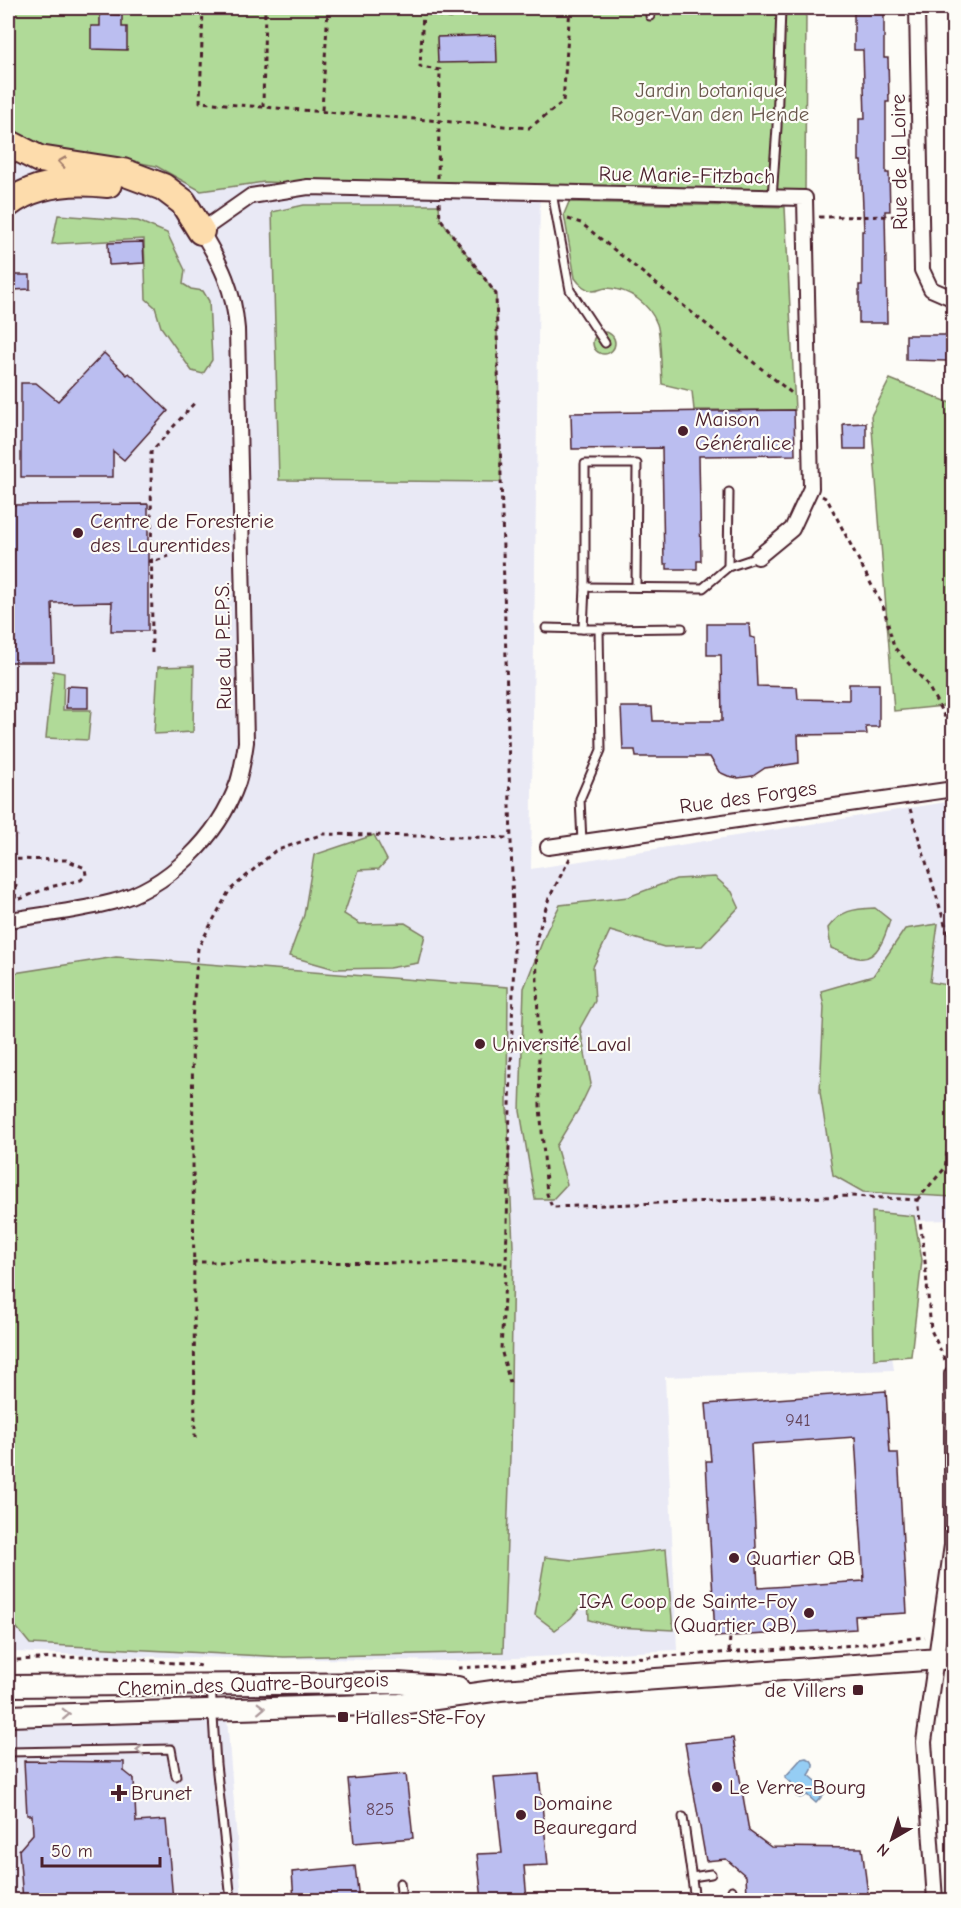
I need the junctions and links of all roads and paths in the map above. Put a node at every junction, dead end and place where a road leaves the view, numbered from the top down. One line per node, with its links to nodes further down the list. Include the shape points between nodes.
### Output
1 (203, 8): 10 (path, via 200,102)
2 (266, 8): 10 (path)
3 (328, 8): 11 (path)
4 (570, 8): 12 (path, via 563,102 529,128)
5 (650, 8): 8 (lane)
6 (781, 8): 16 (lane)
7 (917, 8): 18 (street, Rue de la Loire)
8 (650, 16)
9 (454, 18): 12 (path, via 423,13 420,67 440,69)
10 (263, 107): 11 (path)
11 (321, 111): 12 (path)
12 (438, 120): 14 (path)
13 (8, 143): 21 (highway, one-way to 13, via 183,202 163,187 123,172 39,159)
14 (438, 190): 15 (street, Rue Marie-Fitzbach); 21 (street, Rue Marie-Fitzbach, via 308,187 251,196); 45 (path, via 440,218 496,294)
15 (552, 192): 16 (street, Rue Marie-Fitzbach); 20 (lane)
16 (772, 198): 19 (street, Rue Marie-Fitzbach, via 805,198)
17 (8, 204): 21 (highway, via 50,185 107,184 154,198)
18 (920, 216): 19 (path); 22 (street, Rue de la Loire, via 922,270 932,289)
19 (805, 217): 25 (street, Rue Marie-Fitzbach)
20 (557, 221): 23 (lane, via 570,290); 25 (path, via 581,223)
21 (201, 231): 50 (street, Rue du P.E.P.S., via 221,264 236,310 246,742 243,765 216,824 164,878 113,902)
22 (954, 299)
23 (604, 343)
24 (196, 401): 31 (path, via 151,452)
25 (809, 407): 26 (street, Rue Marie-Fitzbach)
26 (811, 488): 29 (street, Rue Marie-Fitzbach, via 792,529); 40 (path, via 827,500 854,549 884,609 894,647 927,684)
27 (729, 492): 32 (lane)
28 (169, 556): 31 (path)
29 (758, 557): 32 (lane)
30 (148, 561): 31 (path)
31 (153, 562): 39 (path)
32 (728, 567): 33 (lane, via 703,588)
33 (636, 586): 34 (lane); 34 (lane, via 637,464 585,464)
34 (585, 587): 37 (lane)
35 (546, 628): 37 (lane)
36 (682, 628): 38 (lane)
37 (583, 629): 38 (lane)
38 (599, 629): 46 (lane, via 601,750 580,799)
39 (152, 653)
40 (954, 727)
41 (954, 789): 42 (street, Rue des Forges)
42 (906, 796): 46 (street, Rue des Forges); 51 (path)
43 (17, 835): 44 (path)
44 (8, 838)
45 (511, 838): 54 (path, via 323,834 275,851 229,891 198,948 197,958 192,1020); 55 (path, via 514,951)
46 (580, 843): 47 (street, Rue des Forges); 53 (path, via 549,898 536,940 540,1106 547,1194 552,1208 828,1197)
47 (548, 847)
48 (8, 859): 49 (path, via 66,860 85,868 86,875 15,903 16,884)
49 (8, 870)
50 (8, 920)
51 (954, 954)
52 (954, 1106): 53 (path, via 945,1168)
53 (917, 1200): 56 (path, via 931,1330)
54 (192, 1262): 55 (path); 58 (path)
55 (506, 1263): 57 (path, via 501,1349)
56 (952, 1374): 63 (street, via 952,1545)
57 (510, 1383)
58 (195, 1438)
59 (730, 1636): 61 (path)
60 (925, 1636): 61 (path)
61 (729, 1654): 64 (path)
62 (8, 1658): 65 (path, via 106,1656)
63 (945, 1659): 67 (main road, Chemin des Quatre-Bourgeois); 81 (street, via 924,1742)
64 (451, 1668)
65 (211, 1675): 66 (main road, Chemin des Quatre-Bourgeois); 67 (main road, Chemin des Quatre-Bourgeois); 68 (lane)
66 (8, 1686)
67 (500, 1690): 68 (main road, Chemin des Quatre-Bourgeois, one-way to 67, via 400,1704)
68 (212, 1710): 69 (main road, Chemin des Quatre-Bourgeois, one-way to 68); 77 (lane)
69 (8, 1716)
70 (9, 1752): 71 (lane, one-way to 70, via 171,1749)
71 (176, 1776)
72 (683, 1817): 74 (lane)
73 (711, 1874): 74 (lane)
74 (692, 1877): 79 (lane)
75 (400, 1883): 78 (lane)
76 (732, 1890): 80 (lane)
77 (231, 1900)
78 (402, 1900)
79 (695, 1900)
80 (733, 1900)
81 (935, 1900)

